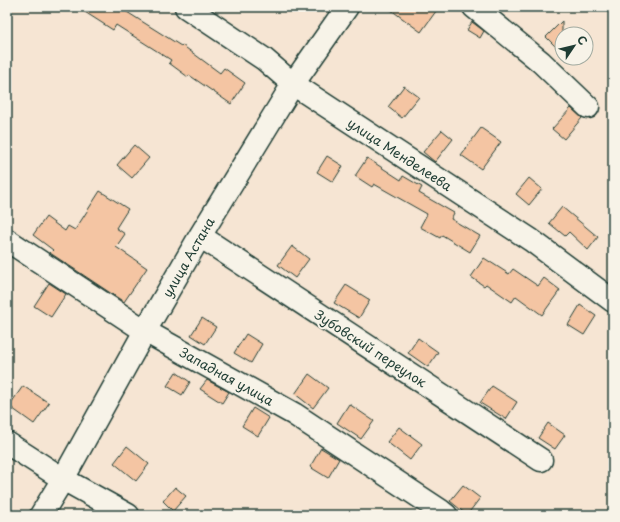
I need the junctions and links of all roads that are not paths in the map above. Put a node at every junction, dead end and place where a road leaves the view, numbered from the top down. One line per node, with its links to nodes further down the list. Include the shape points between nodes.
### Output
1 (186, 7): 4 (street, улица Менделеева, via 264,59)
2 (347, 7): 4 (street, улица Астана)
3 (474, 7): 5 (street, via 541,62)
4 (293, 84): 6 (street, улица Астана); 8 (street, улица Менделеева, via 531,240)
5 (588, 107)
6 (200, 236): 9 (street, улица Астана); 11 (street, Зубовский переулок)
7 (7, 240): 9 (street, Западная улица)
8 (613, 301)
9 (145, 331): 12 (street, улица Астана); 15 (street, Западная улица, via 294,414)
10 (7, 443): 12 (street)
11 (541, 460)
12 (62, 479): 13 (street, улица Астана); 14 (street)
13 (41, 515)
14 (128, 515)
15 (446, 515)

